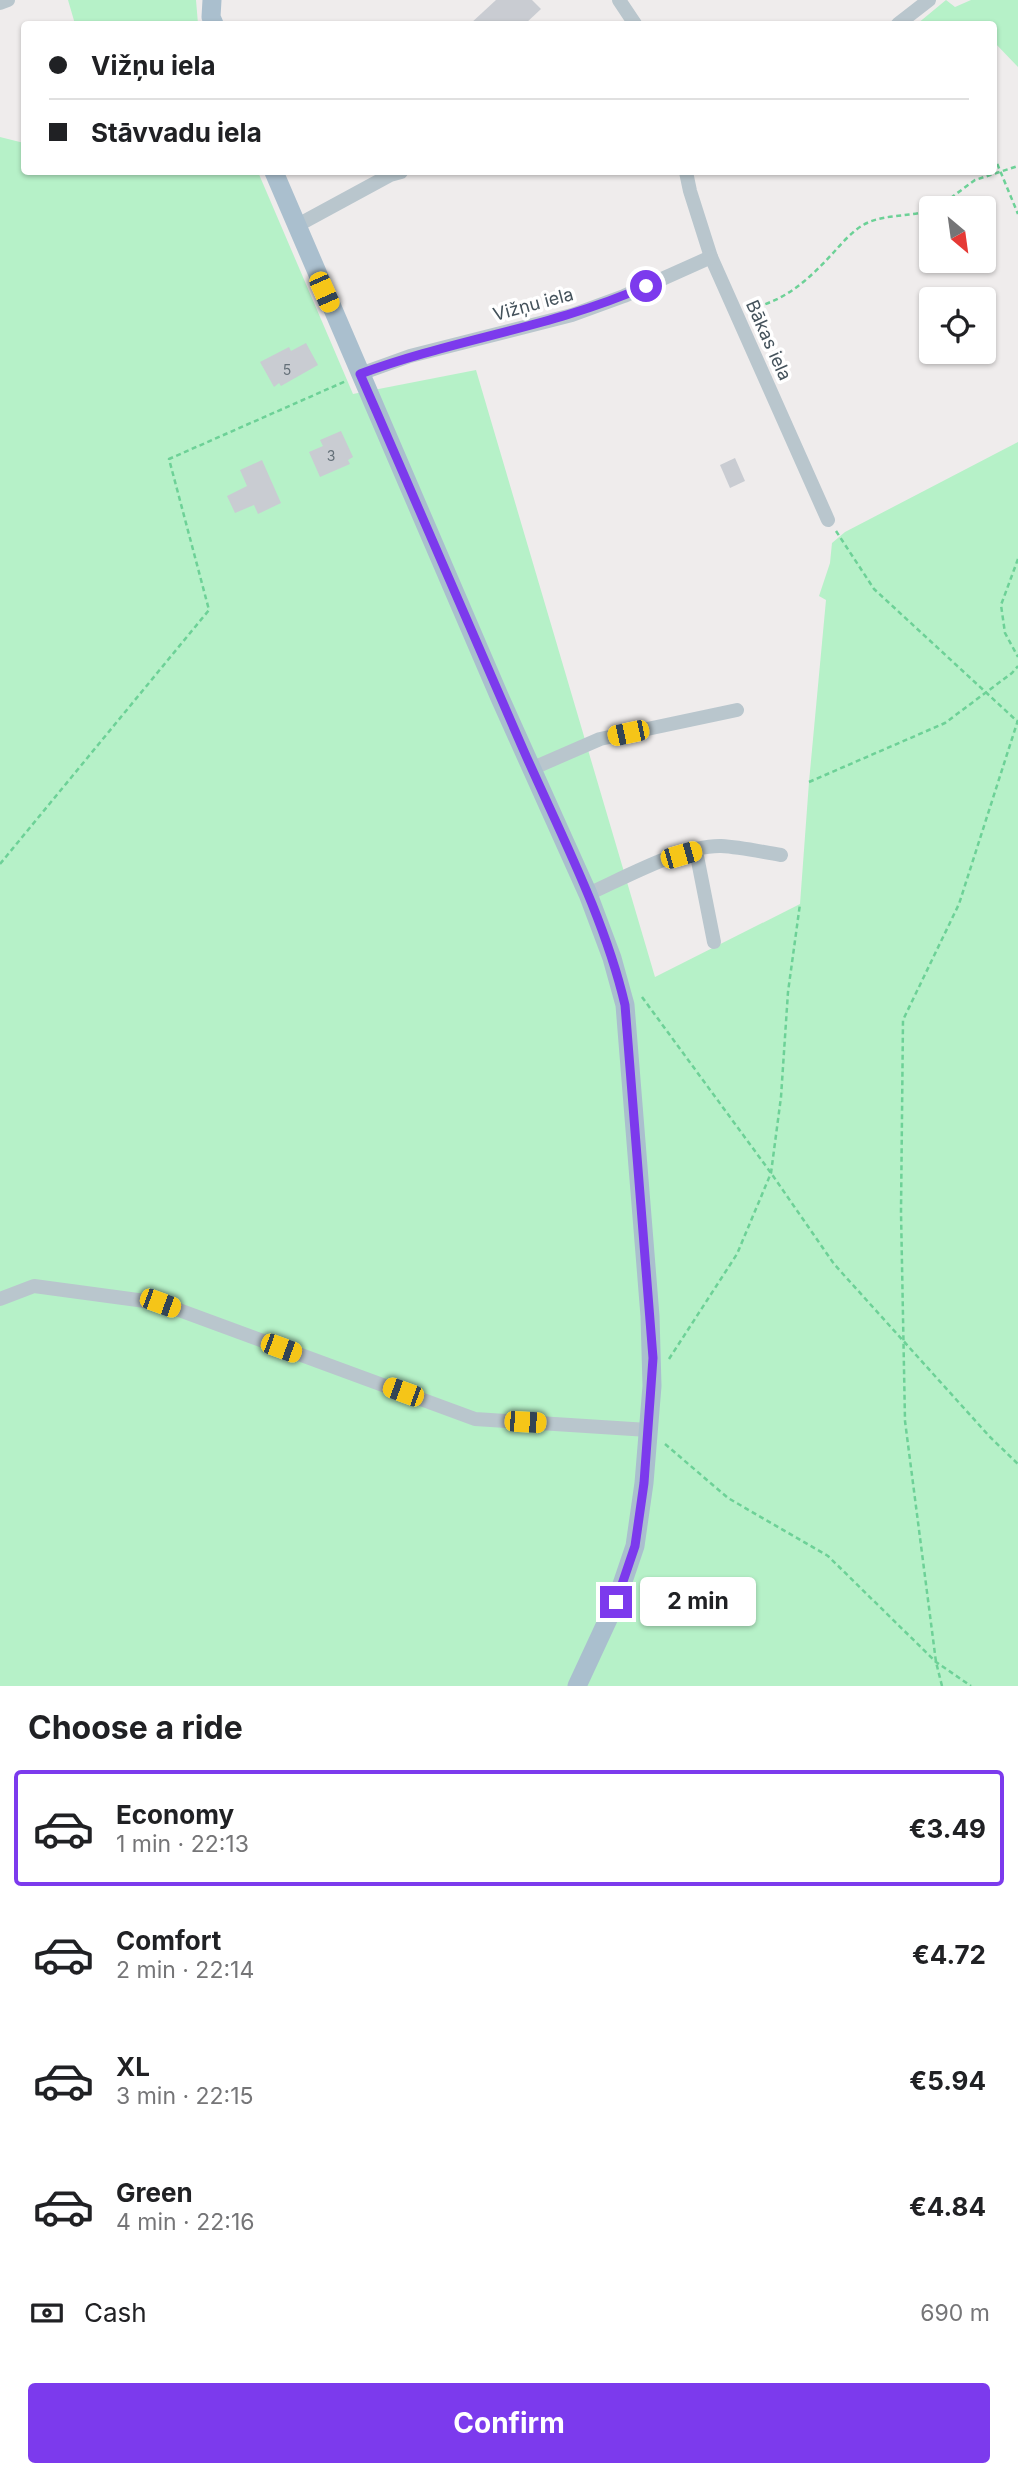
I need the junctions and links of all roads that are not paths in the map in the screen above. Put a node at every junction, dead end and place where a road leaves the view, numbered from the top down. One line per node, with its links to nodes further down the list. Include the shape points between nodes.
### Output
1 (8, 0): 5 (street)
2 (212, 0): 6 (main road)
3 (619, 0): 7 (street)
4 (929, 0): 8 (street)
5 (0, 3)
6 (213, 21)
7 (633, 21)
8 (902, 21)
9 (275, 175): 12 (main road)
10 (390, 175): 12 (street)
11 (687, 175): 13 (street, Bākas iela)
12 (296, 226): 14 (main road)
13 (711, 257): 14 (street, Vižņu iela, via 572,315 410,356); 15 (street, Bākas iela)
14 (360, 374): 17 (main road)
15 (828, 520)
16 (737, 710): 17 (street, via 600,739)
17 (531, 768): 20 (main road)
18 (696, 851): 19 (street, via 720,846); 20 (street, via 666,859); 21 (street)
19 (781, 855)
20 (588, 894): 23 (main road, via 625,1005 650,1316)
21 (714, 942)
22 (0, 1298): 23 (street, via 34,1286 160,1303 475,1419)
23 (648, 1430): 24 (main road, via 635,1546 616,1602)
24 (578, 1686)

